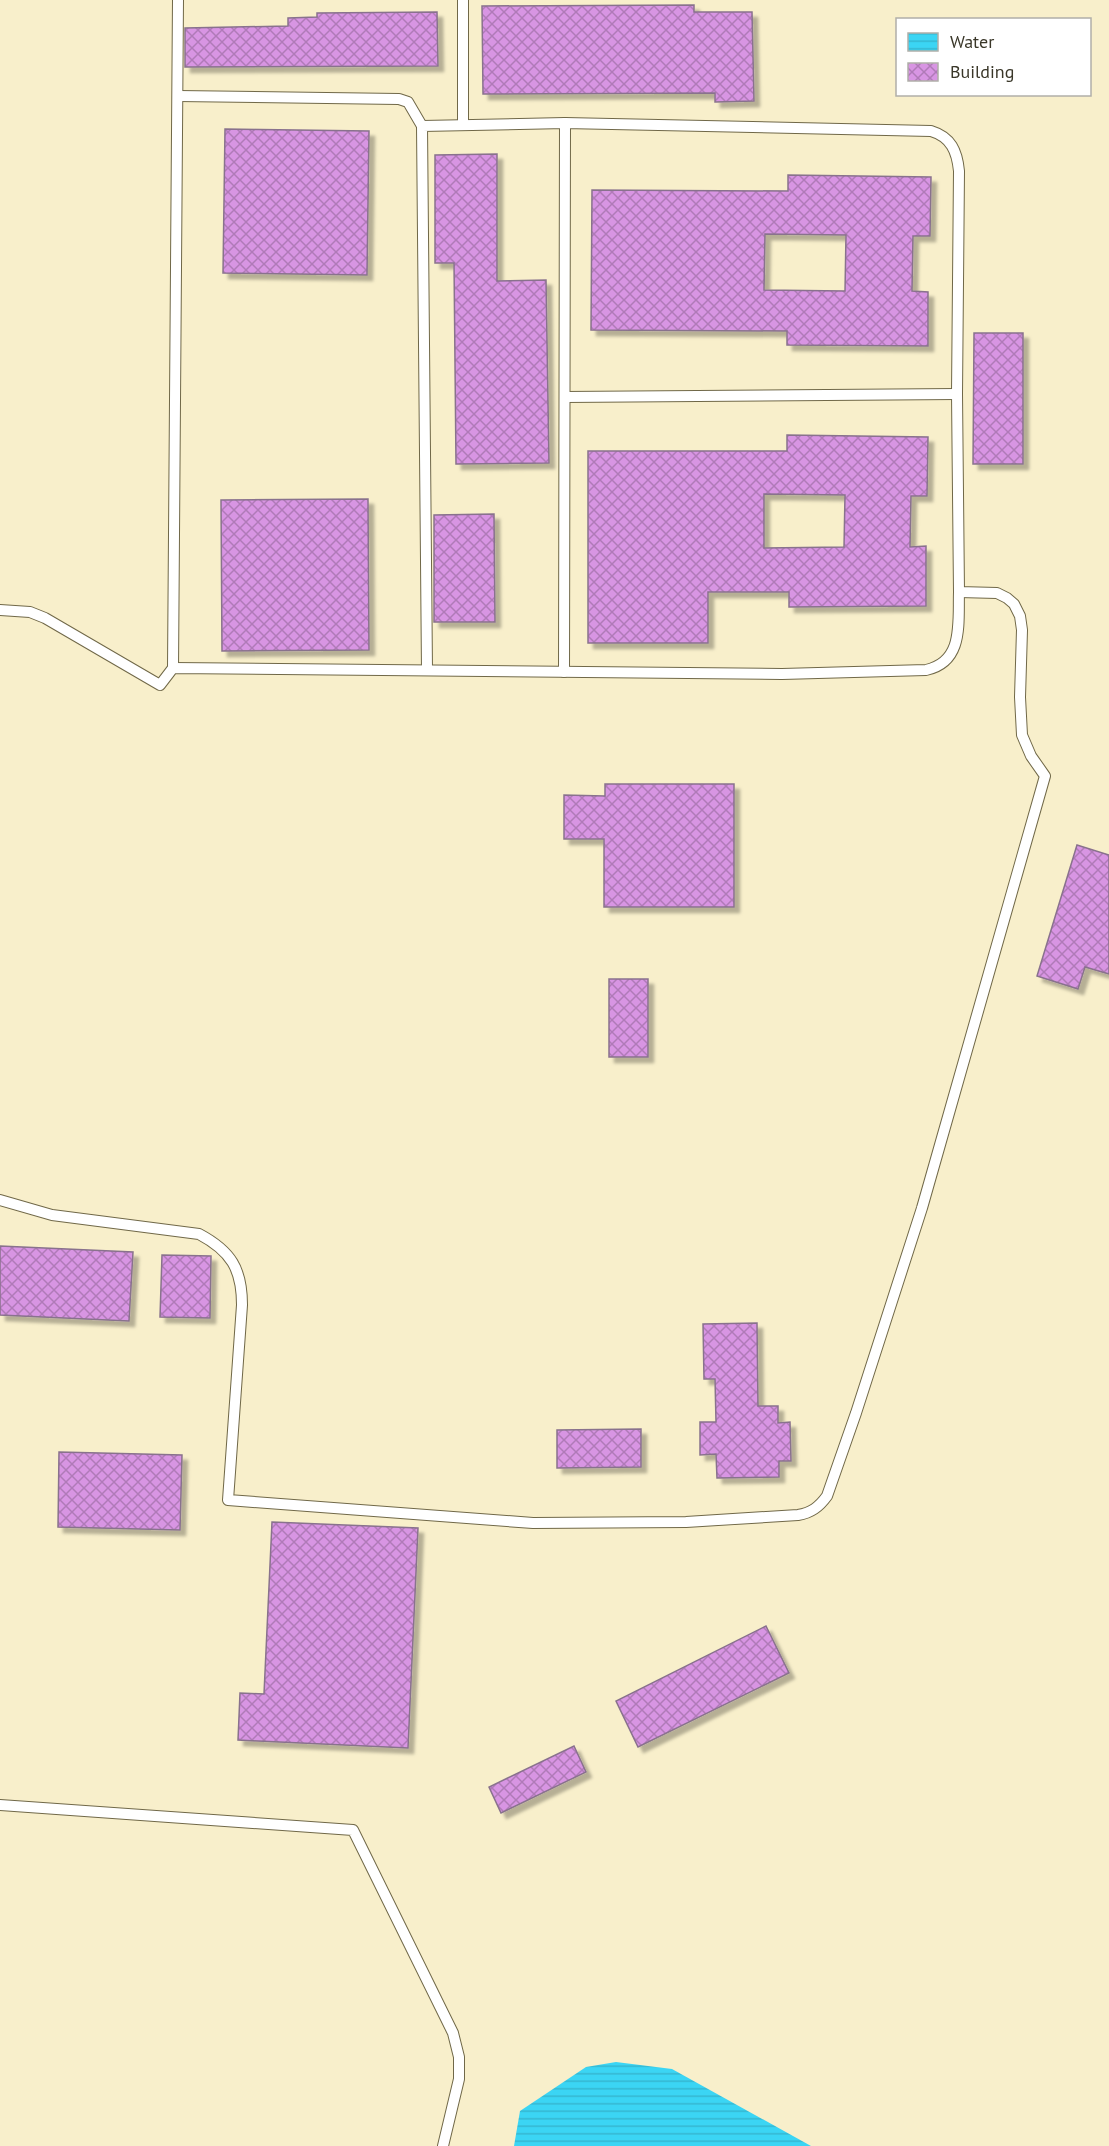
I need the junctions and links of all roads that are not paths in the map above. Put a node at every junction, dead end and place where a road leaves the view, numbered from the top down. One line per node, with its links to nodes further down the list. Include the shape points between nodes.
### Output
1 (178, 0): 3 (lane)
2 (463, 0): 5 (lane)
3 (178, 96): 6 (lane, via 399,99 408,102); 11 (lane)
4 (565, 123): 5 (lane); 7 (lane, via 931,130 941,134 955,149 959,171); 8 (lane)
5 (463, 125): 6 (lane)
6 (422, 126): 12 (lane)
7 (957, 394): 8 (lane); 9 (lane)
8 (565, 397): 13 (lane)
9 (959, 592): 13 (lane, via 953,651 932,668 782,674); 14 (lane, via 997,594 1014,604 1020,616 1022,735 1045,776 922,1208 856,1413 827,1496 818,1507 798,1515 697,1521 533,1523 228,1500 242,1305 239,1273 232,1262 199,1234 52,1215)
10 (0, 610): 11 (lane, via 30,612 45,618 160,685)
11 (173, 668): 12 (lane)
12 (427, 670): 13 (lane)
13 (564, 672)
14 (0, 1200)
15 (0, 1805): 16 (lane, via 353,1830 453,2033 459,2079)
16 (443, 2146)

